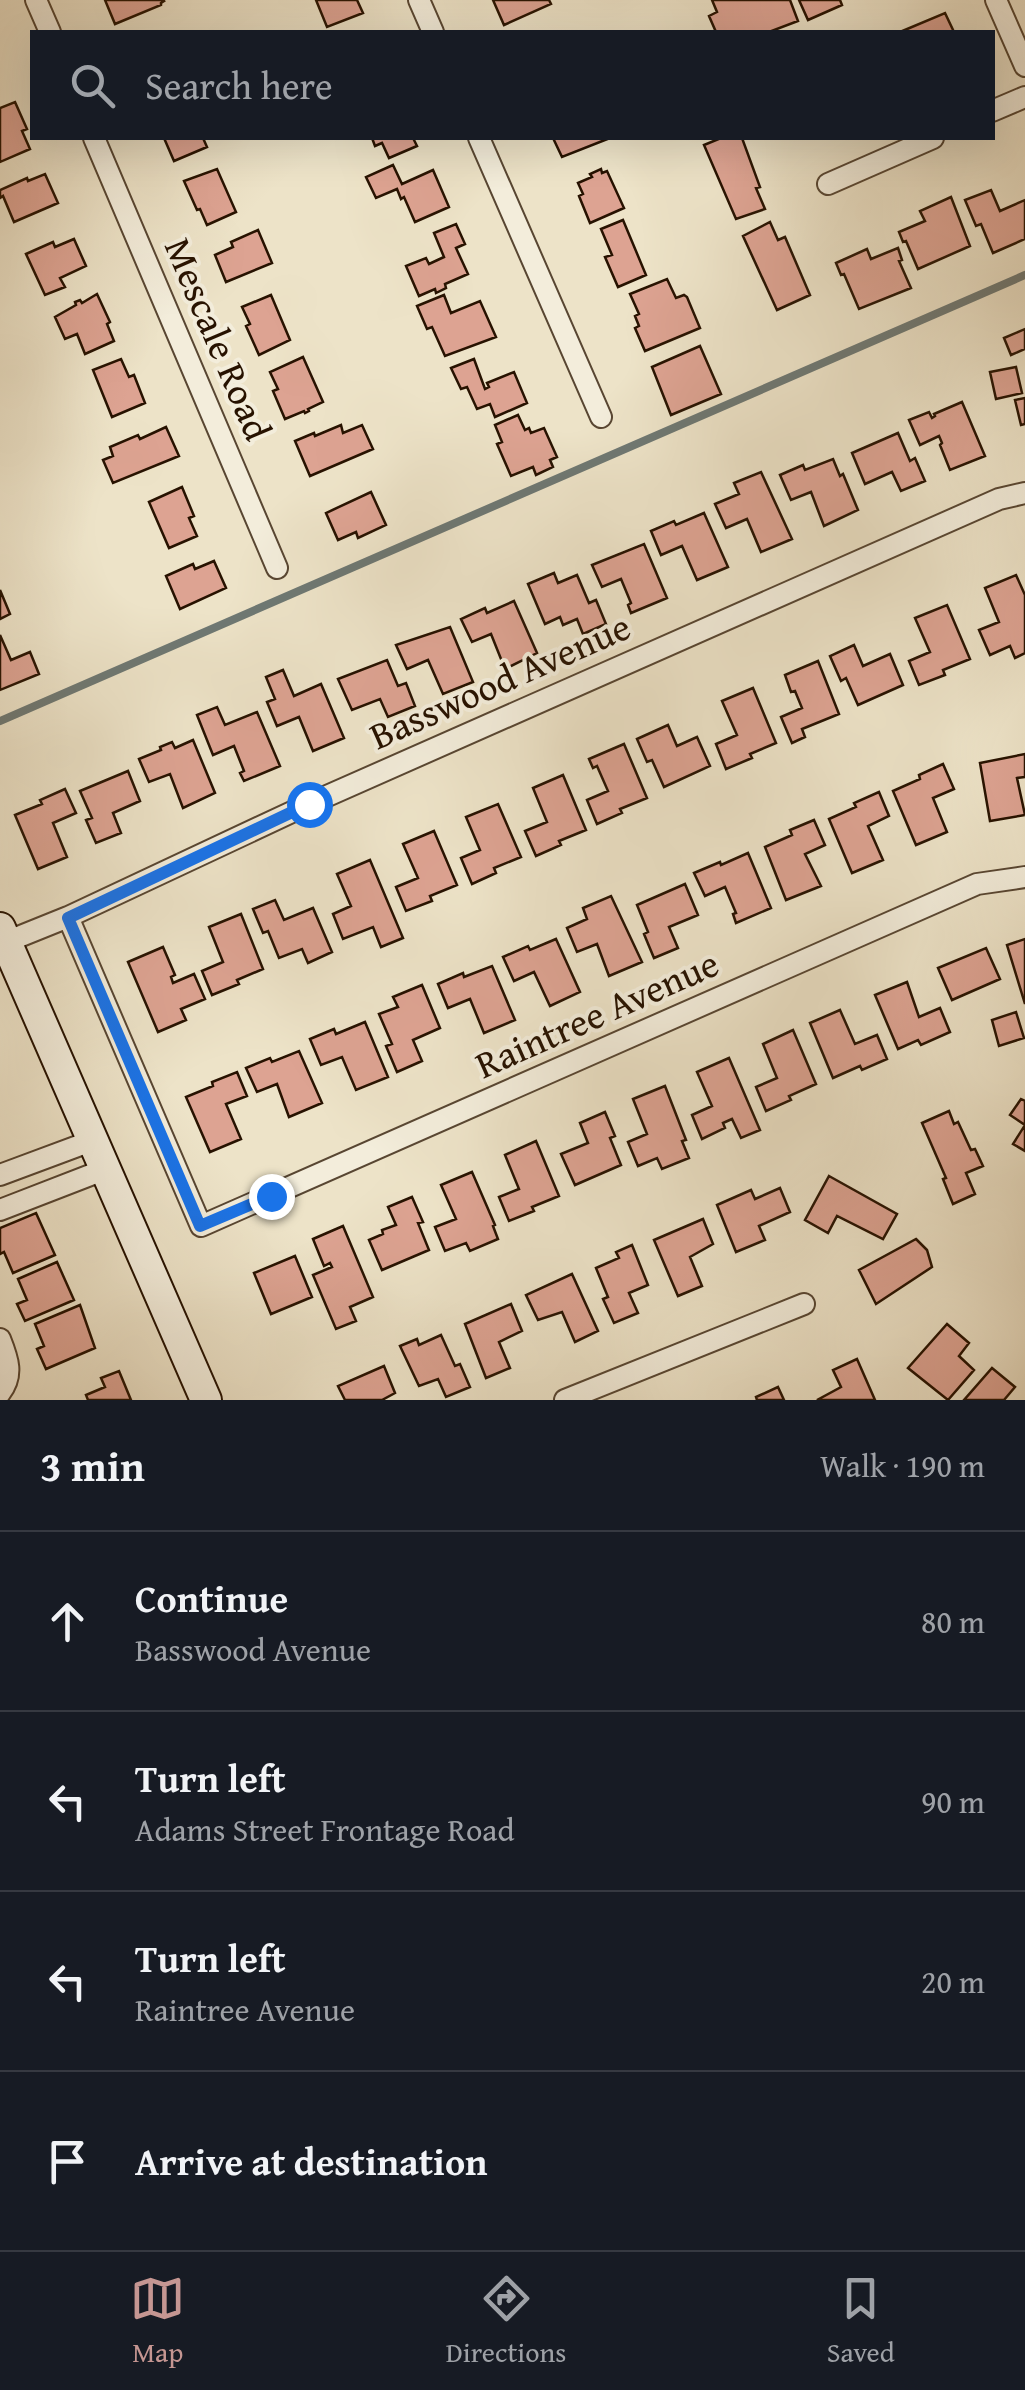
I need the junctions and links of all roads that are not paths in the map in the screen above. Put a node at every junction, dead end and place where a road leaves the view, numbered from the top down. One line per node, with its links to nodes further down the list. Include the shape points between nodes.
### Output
1 (36, 0): 4 (street)
2 (419, 0): 5 (street)
3 (996, 0): 6 (street)
4 (49, 30)
5 (432, 30)
6 (1025, 66)
7 (1025, 97): 8 (street)
8 (995, 110)
9 (95, 140): 15 (street, Mescale Road)
10 (480, 140): 13 (street)
11 (928, 140): 12 (street)
12 (828, 184)
13 (601, 417)
14 (1025, 493): 17 (street, Basswood Avenue, via 998,499 309,804)
15 (276, 568)
16 (1025, 877): 17 (street, Raintree Avenue, via 978,884 200,1226)
17 (68, 918): 18 (street, Basswood Avenue)
18 (3, 935): 19 (main road)
19 (94, 1140): 20 (main road); 21 (street)
20 (106, 1169): 22 (street); 26 (main road)
21 (0, 1175)
22 (0, 1210)
23 (804, 1304): 27 (street)
24 (0, 1340): 25 (street, via 9,1361)
25 (4, 1388)
26 (206, 1400)
27 (565, 1400)

